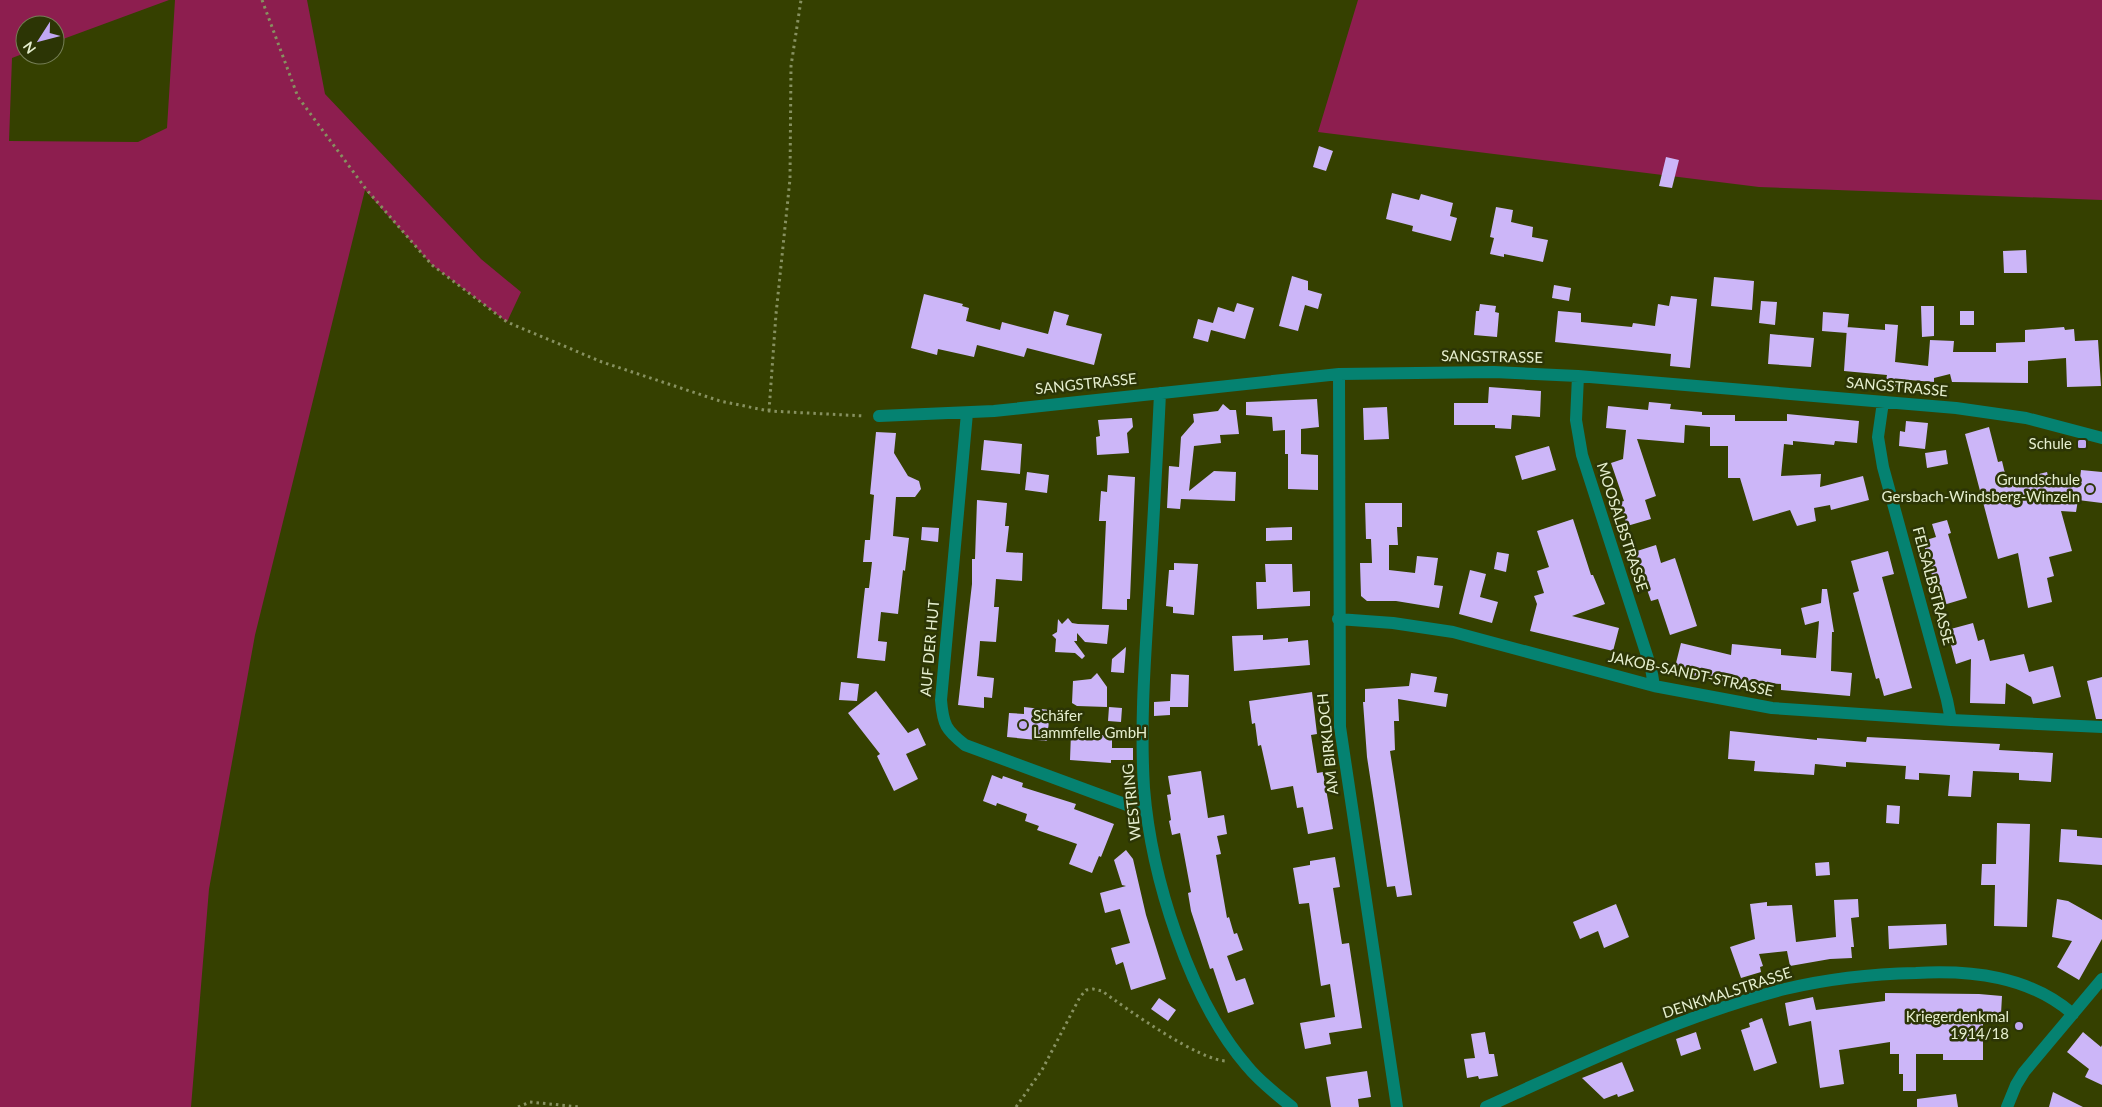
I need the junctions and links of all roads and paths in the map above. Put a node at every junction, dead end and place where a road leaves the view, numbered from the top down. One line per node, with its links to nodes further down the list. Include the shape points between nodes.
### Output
1 (262, 0): 7 (path, via 298,97 366,189 432,265 507,322 645,377 720,401)
2 (801, 0): 7 (path, via 791,66 790,180)
3 (1339, 374): 4 (street, SANGSTRASSE, via 1494,372); 5 (street, SANGSTRASSE); 11 (street, AM BIRKLOCH)
4 (1578, 376): 6 (street, SANGSTRASSE); 12 (street, MOOSALBSTRASSE, via 1577,436)
5 (1160, 393): 8 (street, SANGSTRASSE); 15 (street, WESTRING, via 1142,729)
6 (1883, 402): 10 (street, SANGSTRASSE, via 2026,418); 13 (street, FELSALBSTRASSE, via 1878,437 1883,467)
7 (769, 411): 9 (path)
8 (968, 413): 9 (street, SANGSTRASSE); 15 (street, AUF DER HUT, via 941,700 942,720 949,732 965,744)
9 (879, 416)
10 (2102, 438)
11 (1338, 619): 12 (street, JAKOB-SANDT-STRASSE, via 1453,632); 23 (street, AM BIRKLOCH, via 1342,745)
12 (1654, 686): 13 (street, JAKOB-SANDT-STRASSE, via 1772,708)
13 (1951, 720): 14 (street, JAKOB-SANDT-STRASSE)
14 (2102, 727)
15 (1146, 812): 18 (street, WESTRING, via 1182,950 1213,1017)
16 (2102, 979): 17 (street)
17 (2073, 1014): 24 (street, DENKMALSTRASSE, via 2057,1000 2029,986 1957,972 1909,973 1810,984 1766,995 1649,1035); 25 (street, via 2024,1072)
18 (1240, 1058): 21 (path, via 1221,1061 1204,1054 1160,1031 1102,991 1086,990 1074,1004 1042,1070); 22 (street, WESTRING, via 1258,1079)
19 (518, 1107): 20 (path, via 530,1102)
20 (580, 1107)
21 (1016, 1107)
22 (1292, 1107)
23 (1397, 1107)
24 (1486, 1107)
25 (2008, 1107)

